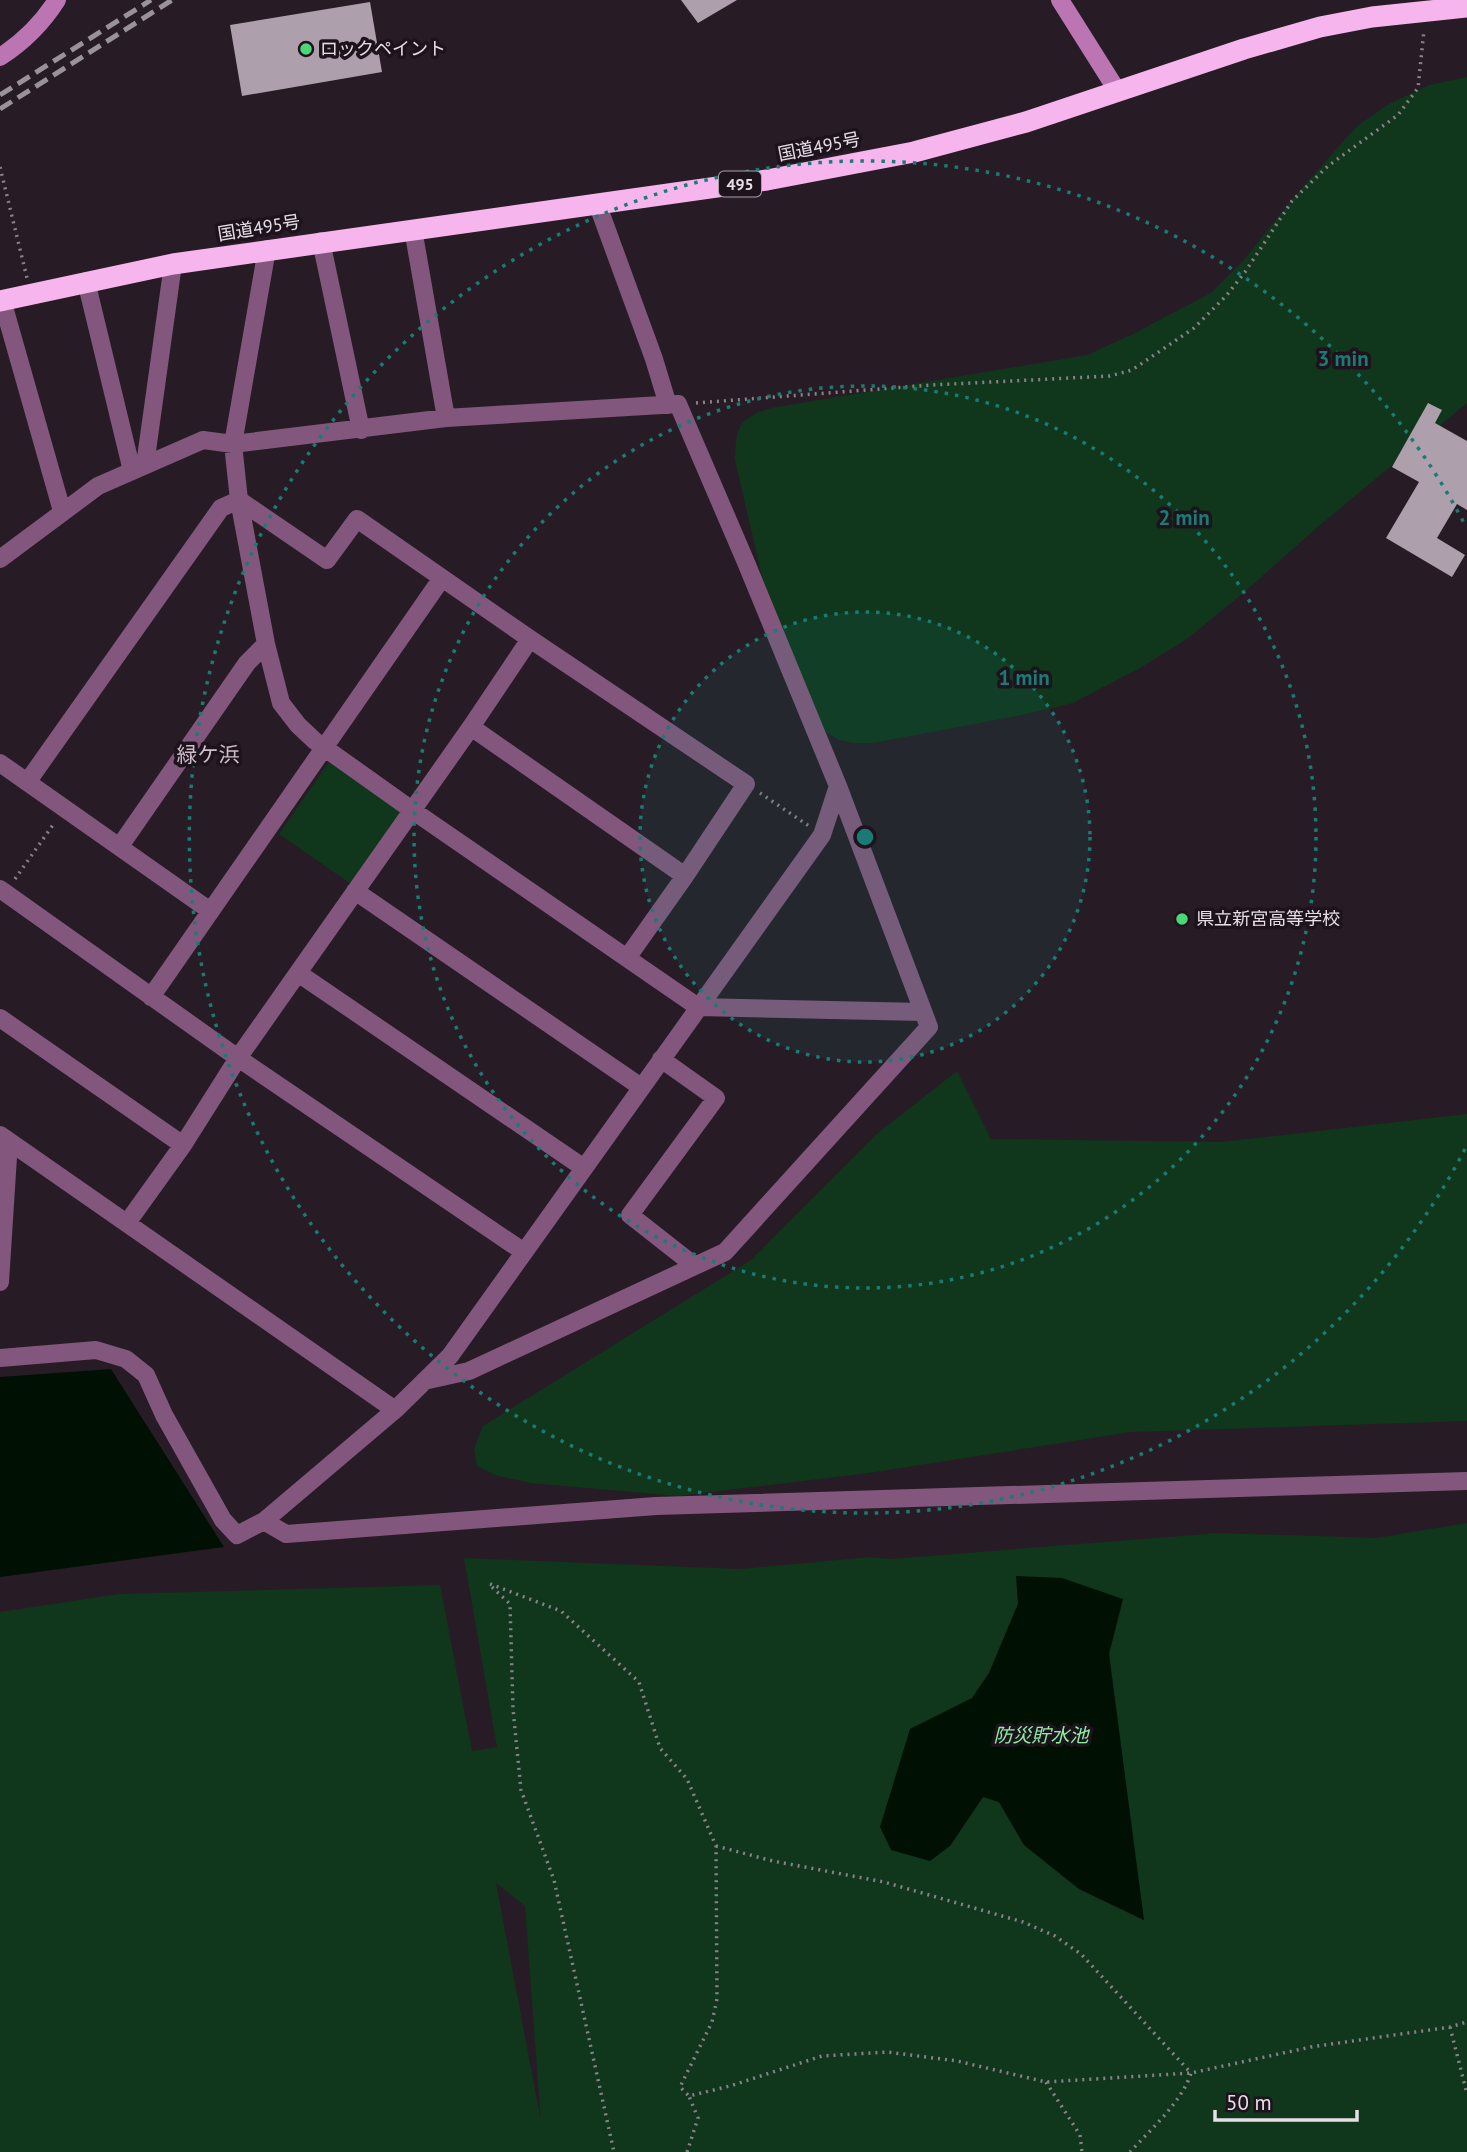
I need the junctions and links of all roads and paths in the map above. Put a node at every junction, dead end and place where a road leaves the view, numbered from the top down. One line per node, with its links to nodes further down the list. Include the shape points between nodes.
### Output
1 (57, 0): 5 (street)
2 (1060, 0): 6 (street)
3 (1467, 7): 4 (highway, 国道495号 / 495)
4 (1426, 10): 6 (highway, 国道495号 / 495, via 1321,27); 16 (path, via 1418,88 1398,115 1328,166 1292,201 1245,272 1194,328 1132,369 1110,376)
5 (0, 57)
6 (1118, 92): 8 (highway, 国道495号 / 495, via 914,152 767,180)
7 (0, 167): 14 (path)
8 (597, 203): 9 (highway, 国道495号 / 495); 16 (street)
9 (412, 229): 10 (highway, 国道495号 / 495); 17 (street)
10 (321, 241): 11 (highway, 国道495号 / 495); 18 (street)
11 (267, 249): 12 (highway, 国道495号 / 495); 19 (street)
12 (173, 264): 13 (highway, 国道495号 / 495); 20 (street)
13 (86, 281): 14 (highway, 国道495号 / 495); 20 (street)
14 (31, 293): 15 (highway, 国道495号 / 495)
15 (1, 300): 22 (street)
16 (673, 404): 17 (street); 32 (street, via 745,560)
17 (446, 418): 18 (street)
18 (361, 430): 19 (street)
19 (233, 444): 20 (street, via 202,440); 21 (street)
20 (139, 468): 22 (street, via 97,486)
21 (239, 500): 24 (street, via 327,560 357,519); 26 (street); 30 (street, via 221,508)
22 (62, 512): 23 (street)
23 (0, 559)
24 (442, 578): 25 (street); 28 (street)
25 (530, 639): 27 (street); 31 (street)
26 (266, 644): 28 (street, via 282,703 298,726); 36 (street, via 247,663)
27 (471, 727): 34 (street); 37 (street)
28 (325, 748): 34 (street); 40 (street)
29 (0, 763): 30 (street)
30 (28, 782): 33 (street)
31 (746, 784): 35 (path); 37 (street)
32 (838, 786): 35 (street); 45 (street)
33 (65, 808): 36 (street); 38 (path)
34 (412, 810): 39 (street); 41 (street)
35 (822, 835): 44 (street)
36 (120, 846): 40 (street)
37 (685, 876): 41 (street)
38 (3, 891): 43 (street)
39 (355, 891): 42 (street); 49 (street)
40 (209, 910): 43 (street)
41 (627, 958): 44 (street)
42 (298, 973): 47 (street); 52 (street)
43 (150, 997): 47 (street)
44 (698, 1007): 45 (street); 48 (street)
45 (923, 1012): 56 (street, via 929,1027 724,1252)
46 (0, 1018): 51 (street)
47 (238, 1058): 51 (street); 54 (street)
48 (661, 1059): 49 (street); 56 (street, via 716,1098 630,1215)
49 (641, 1087): 52 (street)
50 (5, 1138): 53 (street); 55 (street)
51 (183, 1145): 53 (street)
52 (584, 1168): 54 (street)
53 (127, 1223): 60 (street)
54 (524, 1251): 59 (street, via 450,1356)
55 (1, 1255): 57 (street)
56 (695, 1266): 59 (street, via 469,1371)
57 (0, 1282)
58 (0, 1358): 62 (street, via 96,1350 126,1359 146,1375 223,1520 237,1535)
59 (424, 1381): 60 (street)
60 (394, 1410): 62 (street)
61 (1467, 1481): 62 (street, via 656,1506 286,1534)
62 (264, 1521)
63 (716, 1846): 66 (path, via 884,1882 1023,1922 1055,1936 1081,1954); 69 (path, via 717,1999 712,2022 680,2087); 70 (path, via 687,1779 660,1748 639,1682 561,1611 490,1584 510,1604 521,1790 554,1880)
64 (1467, 2022): 65 (path)
65 (1450, 2027): 66 (path, via 1311,2047); 68 (path)
66 (1191, 2073): 67 (path); 73 (path, via 1161,2119)
67 (1046, 2082): 69 (path, via 957,2061 887,2052 822,2056); 72 (path, via 1080,2136)
68 (1467, 2094)
69 (688, 2096): 71 (path, via 698,2118)
70 (614, 2152)
71 (687, 2152)
72 (1082, 2152)
73 (1130, 2152)

